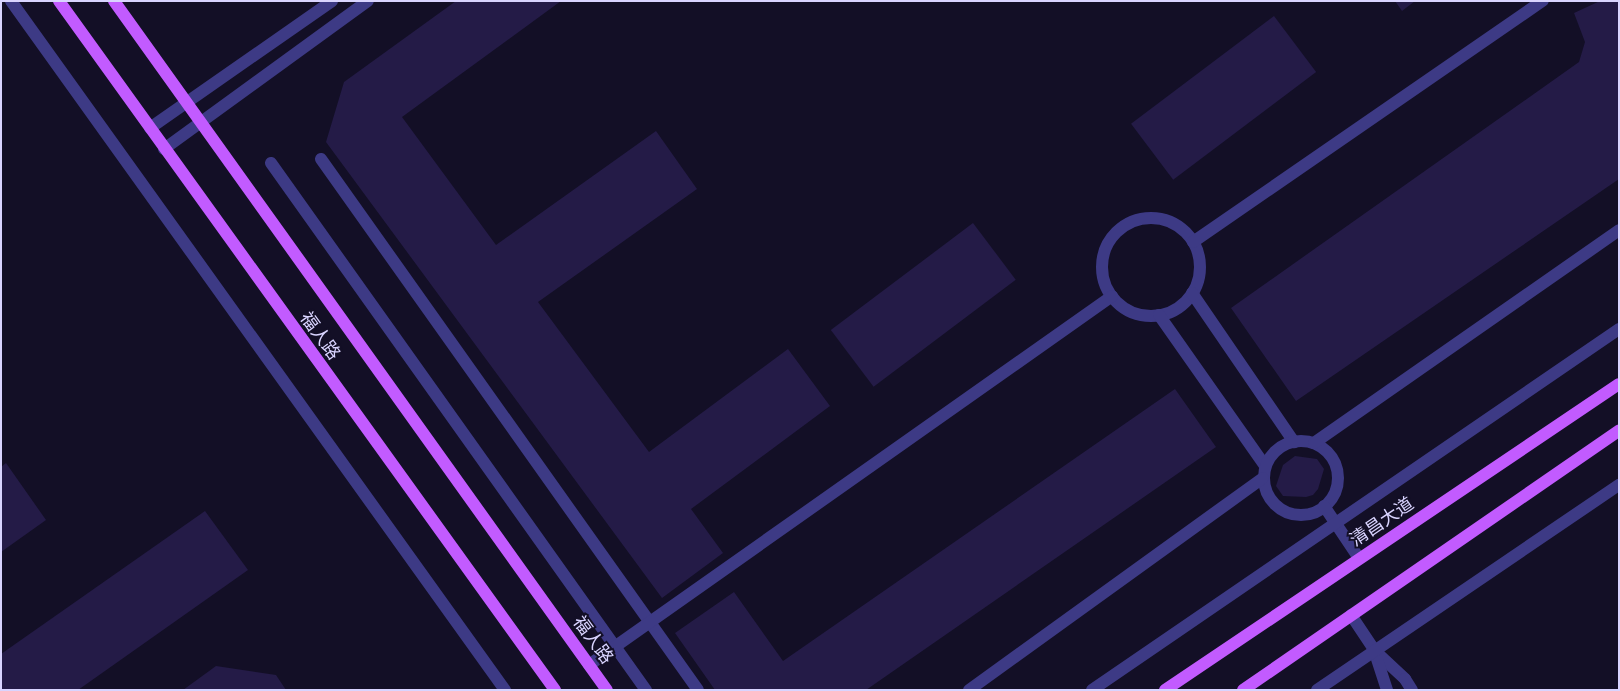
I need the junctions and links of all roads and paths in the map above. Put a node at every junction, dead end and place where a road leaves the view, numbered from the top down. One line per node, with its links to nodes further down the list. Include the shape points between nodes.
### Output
1 (11, 1): 33 (street)
2 (59, 1): 9 (main road, 福人路)
3 (114, 1): 7 (main road, 福人路)
4 (332, 1): 7 (street)
5 (368, 1): 8 (street)
6 (1543, 1): 14 (street)
7 (187, 103): 8 (main road, 福人路); 9 (street)
8 (200, 123): 10 (street); 32 (main road, 福人路)
9 (150, 128): 10 (main road, 福人路)
10 (164, 150): 34 (main road, 福人路)
11 (321, 159): 29 (street)
12 (271, 163): 30 (street)
13 (1619, 230): 22 (street)
14 (1193, 242): 15 (street, via 1198,250 1200,267); 16 (street, via 1177,225 1161,218 1144,218 1129,223 1107,244 1103,259 1102,274)
15 (1192, 294): 17 (street, via 1175,309); 21 (street)
16 (1112, 296): 17 (street, via 1129,310); 29 (street)
17 (1159, 315): 23 (street)
18 (1619, 329): 26 (street)
19 (1619, 384): 27 (main road, 清昌大道)
20 (1619, 431): 28 (main road)
21 (1294, 442): 22 (street); 23 (street, via 1280,448)
22 (1314, 443): 25 (street, via 1332,458 1337,470 1334,494)
23 (1264, 472): 25 (street, via 1266,490 1280,509 1291,514 1304,514); 38 (street)
24 (1619, 485): 31 (street)
25 (1324, 506): 26 (street)
26 (1336, 523): 27 (street); 39 (street)
27 (1359, 558): 40 (main road, 清昌大道)
28 (1351, 615): 31 (street); 41 (main road)
29 (650, 623): 30 (street); 37 (street)
30 (615, 647): 32 (street); 36 (street)
31 (1375, 651): 42 (street); 43 (street); 44 (street)
32 (589, 665): 35 (main road, 福人路)
33 (505, 690)
34 (555, 690)
35 (607, 690)
36 (646, 690)
37 (698, 690)
38 (969, 690)
39 (1092, 690)
40 (1165, 690)
41 (1242, 690)
42 (1317, 690)
43 (1388, 690)
44 (1412, 690)

